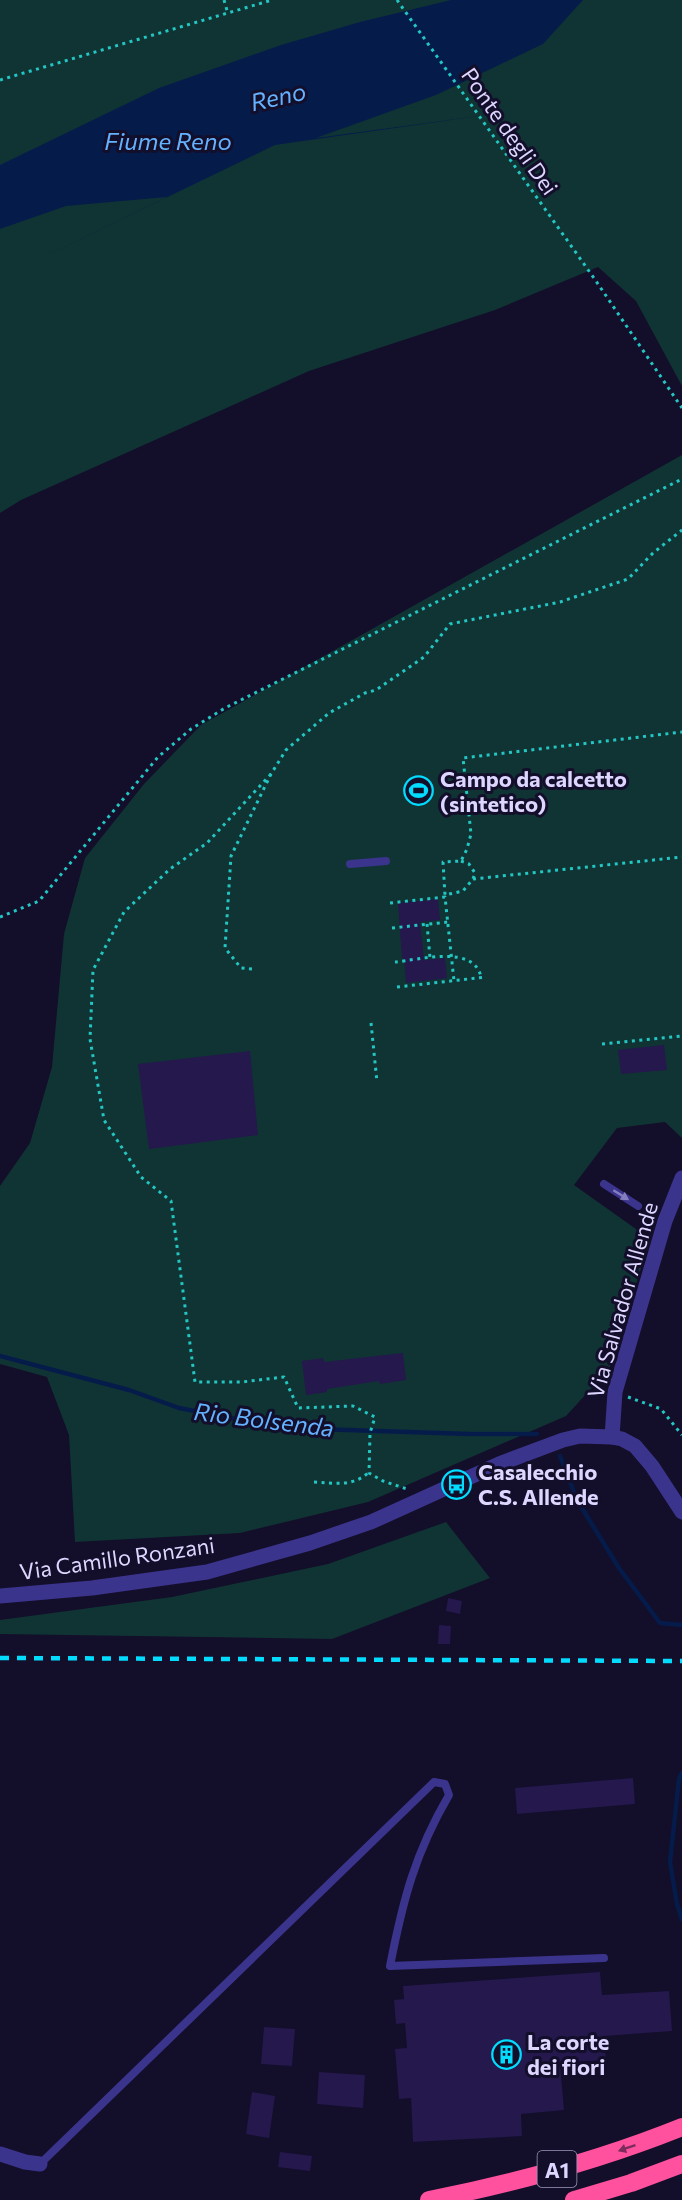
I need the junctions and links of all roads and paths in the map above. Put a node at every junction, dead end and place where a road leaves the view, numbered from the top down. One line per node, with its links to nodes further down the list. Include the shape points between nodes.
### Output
1 (224, 0): 4 (path)
2 (272, 0): 4 (path)
3 (397, 0): 6 (path, Ponte degli Dei)
4 (228, 14): 5 (path)
5 (0, 80)
6 (682, 408)
7 (682, 479): 18 (path, via 225,708 191,729 158,757 39,902)
8 (682, 531): 10 (path, via 628,579 560,602 450,624 424,657 376,690 329,713 286,750)
9 (682, 732): 13 (path, via 463,758 471,834)
10 (271, 774): 25 (path, via 231,856 225,948 241,968); 40 (path, via 207,843 170,869 124,912 93,970 90,1039 104,1120 141,1177 171,1201 195,1382 284,1377 298,1408 353,1406 375,1417 370,1433)
11 (682, 857): 15 (path)
12 (386, 861): 14 (lane)
13 (461, 861): 15 (path, via 475,873); 16 (path, via 443,862)
14 (350, 864)
15 (473, 879): 16 (path, via 464,891)
16 (445, 896): 17 (path); 19 (path)
17 (390, 903)
18 (0, 916)
19 (448, 922): 20 (path); 22 (path)
20 (426, 924): 21 (path); 23 (path)
21 (392, 928)
22 (451, 956): 23 (path); 26 (path, via 473,964); 28 (path)
23 (430, 958): 24 (path)
24 (395, 962)
25 (252, 969)
26 (481, 977): 27 (path); 28 (path)
27 (486, 977)
28 (454, 981): 29 (path)
29 (397, 987)
30 (371, 1023): 33 (path)
31 (682, 1036): 32 (path)
32 (602, 1044)
33 (377, 1082)
34 (682, 1178): 37 (street, Via Salvador Allende, via 665,1221)
35 (604, 1184): 36 (lane, one-way to 36)
36 (638, 1206)
37 (615, 1392): 38 (path, via 661,1409); 39 (street, Via Salvador Allende)
38 (682, 1435)
39 (612, 1437): 42 (street, Via Camillo Ronzani, via 563,1440); 43 (street, via 635,1446)
40 (369, 1473): 41 (path, via 346,1484); 42 (path)
41 (314, 1482)
42 (428, 1497): 44 (street, Via Camillo Ronzani, via 310,1544 207,1572)
43 (682, 1512)
44 (0, 1596)
45 (604, 1958): 48 (lane, via 390,1966 409,1882 425,1839 449,1795 445,1784 434,1782)
46 (682, 2127): 50 (highway, A1, one-way to 50, via 597,2158)
47 (0, 2154): 48 (street)
48 (40, 2164)
49 (682, 2164): 51 (highway, A1)
50 (429, 2200)
51 (574, 2200)

